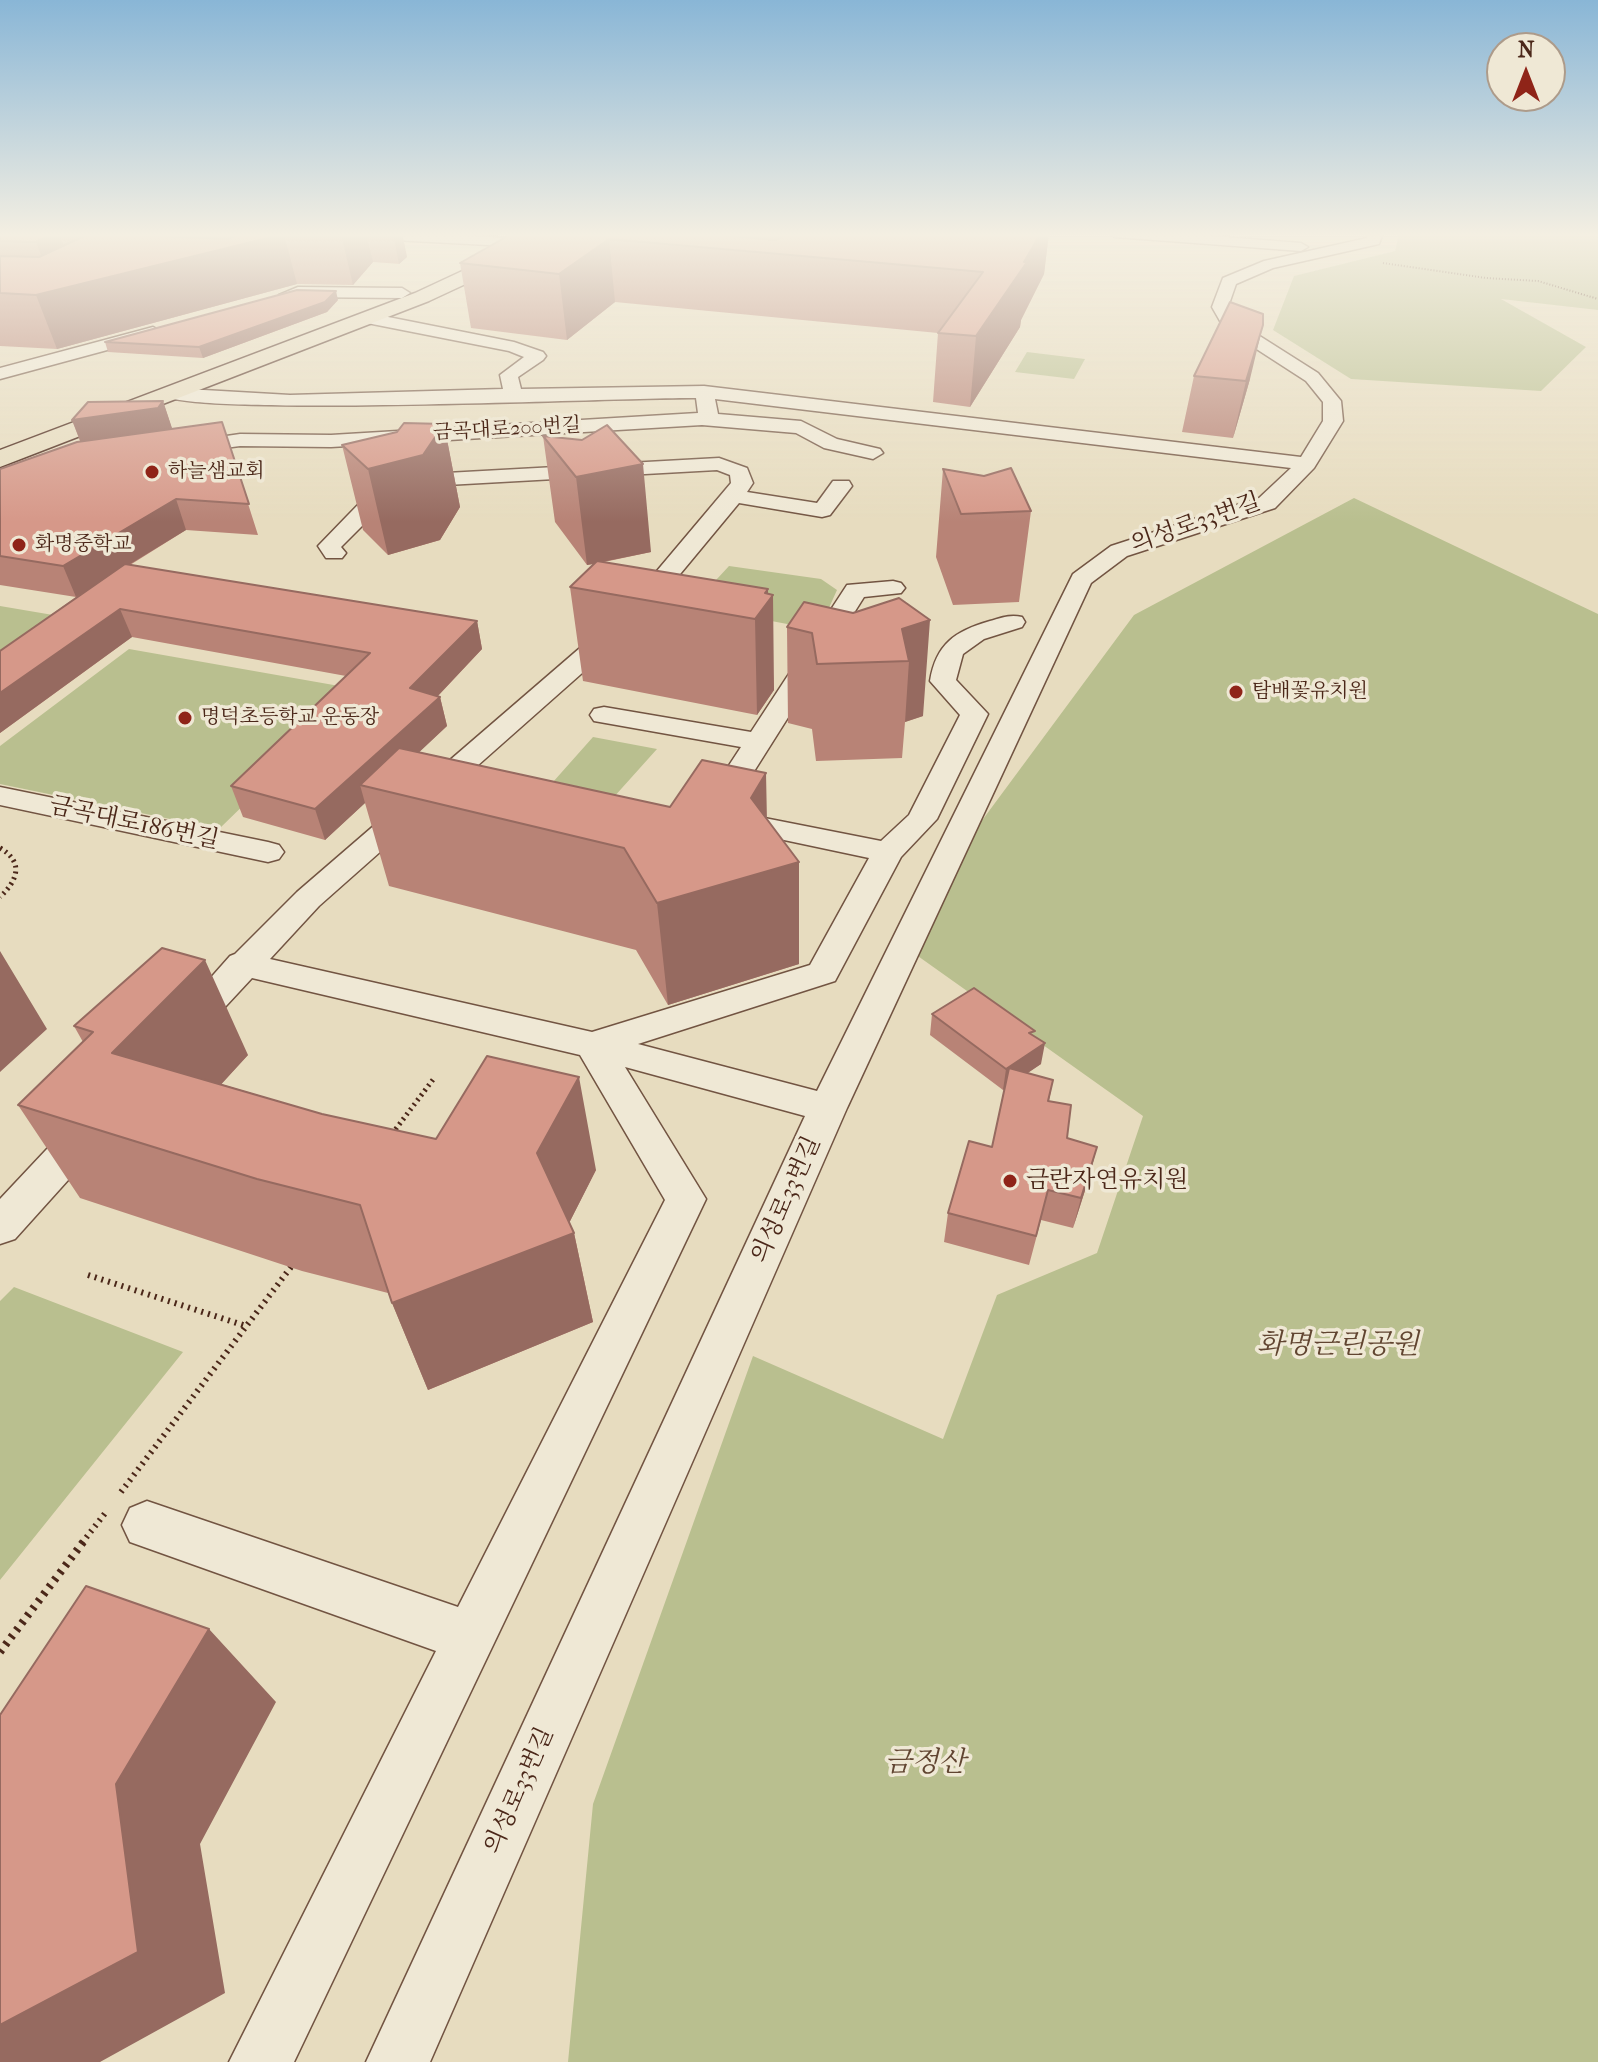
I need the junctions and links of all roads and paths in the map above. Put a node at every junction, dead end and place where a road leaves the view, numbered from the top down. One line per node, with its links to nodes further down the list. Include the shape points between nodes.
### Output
1 (164, 329): 6 (street)
2 (307, 329): 13 (main road)
3 (339, 329): 8 (main road)
4 (425, 329): 9 (street, via 537,356 509,375)
5 (1238, 329): 17 (street, 의성로33번길, via 1312,377 1332,401 1333,421)
6 (0, 374)
7 (704, 392): 9 (street); 11 (street); 17 (street)
8 (169, 394): 9 (street, via 303,401); 16 (main road)
9 (513, 395)
10 (240, 409): 12 (street)
11 (709, 420): 12 (street, 금곡대로200번길); 15 (street, 금곡대로200번길, via 801,427 831,444)
12 (215, 443): 14 (street, 금곡대로200번길)
13 (0, 447)
14 (157, 451)
15 (873, 453)
16 (0, 459)
17 (1307, 464): 37 (street, 의성로33번길, via 1267,503 1119,551 1081,579)
18 (841, 486): 19 (street, via 822,510)
19 (734, 496): 20 (street, via 742,483 740,472 719,464 410,481 388,487 329,546); 32 (street, via 633,615 308,899)
20 (334, 553)
21 (893, 588): 24 (street, via 856,590)
22 (1013, 622): 30 (street, via 962,639 945,658 943,681 974,714 922,819)
23 (604, 715): 24 (street)
24 (758, 742): 27 (street)
25 (0, 796): 29 (street, 금곡대로186번길)
26 (680, 810): 27 (street)
27 (710, 816): 30 (street)
28 (0, 848): 31 (path, via 19,866 17,878)
29 (268, 852)
30 (888, 852): 33 (street, via 823,973)
31 (0, 897)
32 (242, 964): 33 (street); 34 (street)
33 (592, 1045): 37 (street); 44 (street, via 686,1199)
34 (158, 1056)
35 (435, 1077): 38 (path)
36 (116, 1101): 39 (street)
37 (828, 1108): 47 (street, 의성로33번길)
38 (388, 1139)
39 (0, 1227)
40 (303, 1251): 42 (path)
41 (88, 1275): 42 (path)
42 (246, 1326): 45 (path)
43 (147, 1525): 44 (street)
44 (470, 1637): 46 (street)
45 (0, 1652)
46 (261, 2062)
47 (398, 2062)

